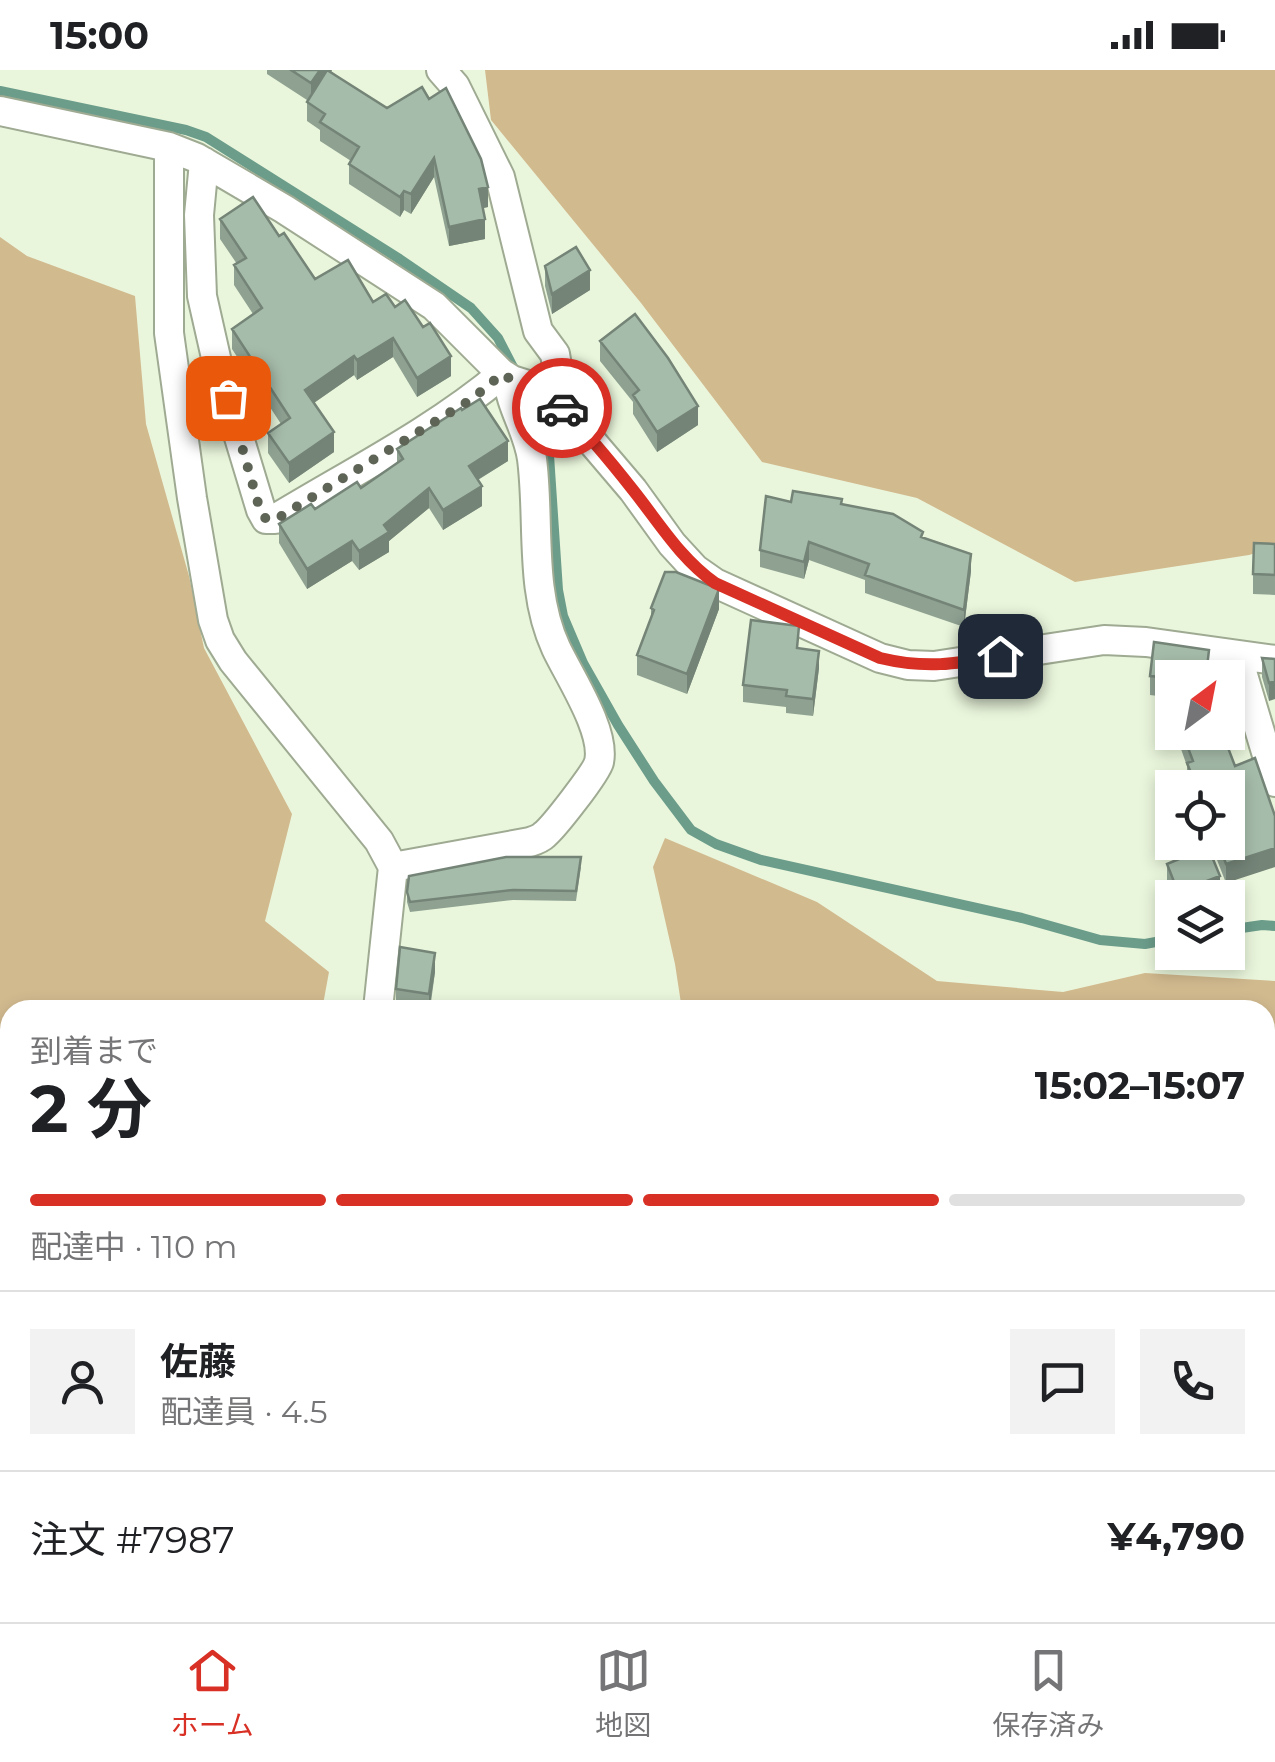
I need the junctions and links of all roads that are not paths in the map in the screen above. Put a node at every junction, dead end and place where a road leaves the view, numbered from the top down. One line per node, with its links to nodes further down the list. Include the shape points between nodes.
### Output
1 (442, 70): 6 (street, via 500,177 538,331 555,354)
2 (0, 110): 3 (street)
3 (169, 147): 4 (street); 10 (street, via 169,333 213,620 233,661 379,841)
4 (204, 162): 5 (street, via 434,306); 5 (street, via 198,216 202,296 266,519 275,520)
5 (505, 376): 6 (street); 10 (street, via 532,461 546,626 591,718 599,762 543,837)
6 (552, 400): 7 (street, via 695,569 880,658 934,666 1104,640)
7 (1237, 655): 8 (street); 9 (street)
8 (1275, 660)
9 (1275, 782)
10 (392, 867): 11 (street)
11 (379, 1000)

